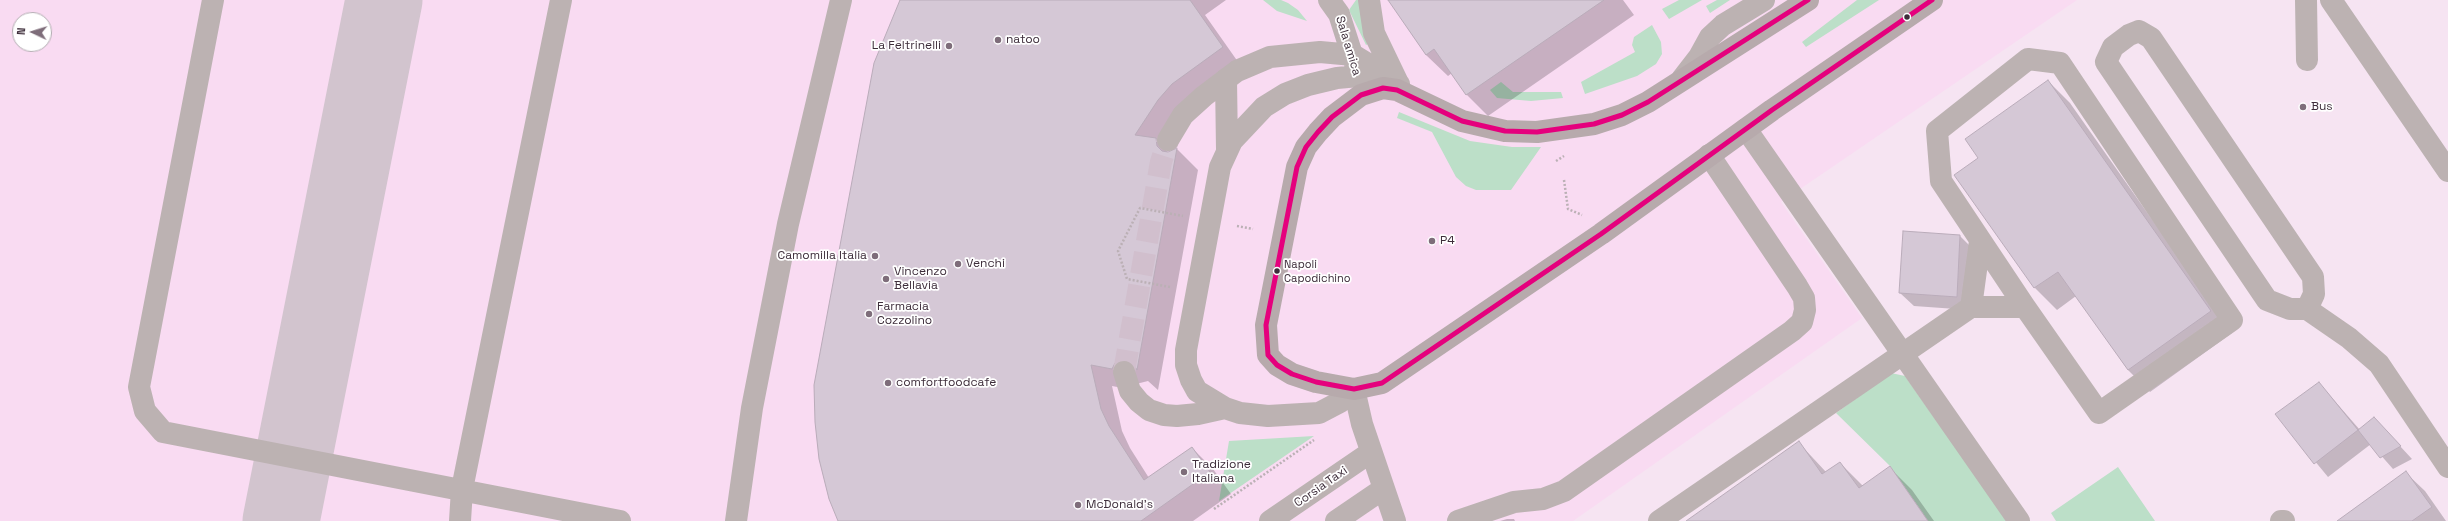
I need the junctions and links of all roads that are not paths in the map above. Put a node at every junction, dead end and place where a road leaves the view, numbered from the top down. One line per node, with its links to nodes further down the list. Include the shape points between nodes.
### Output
1 (213, 0): 32 (street, via 138,388 146,411 163,432)
2 (561, 0): 32 (street)
3 (841, 0): 36 (street, via 819,85 787,232 752,408)
4 (1329, 0): 11 (street, Sala amica, via 1339,14)
5 (1369, 0): 16 (street, via 1374,33)
6 (1764, 0): 14 (street, via 1723,25 1710,37)
7 (1808, 0): 14 (main road)
8 (1932, 0): 17 (main road)
9 (2306, 0): 12 (street)
10 (2331, 0): 21 (street)
11 (1353, 55): 13 (street, via 1320,52 1284,54 1251,64); 15 (street, Sala amica); 16 (street)
12 (2307, 60)
13 (1226, 79): 18 (street, via 1183,115); 19 (street)
14 (1680, 82): 16 (main road, via 1622,115 1594,124 1537,132 1505,131 1462,121)
15 (1360, 86): 16 (main road, via 1371,90); 19 (street, via 1337,78 1285,94 1264,107 1242,129); 28 (main road, via 1306,146 1297,167 1268,318 1266,343 1268,355 1277,365 1292,374 1324,384)
16 (1404, 90)
17 (1746, 129): 20 (main road); 26 (street)
18 (1168, 140)
19 (1227, 150): 29 (street, via 1220,167 1186,350 1186,365 1197,391)
20 (1709, 155): 28 (main road, via 1601,234 1432,347 1392,377 1369,388); 40 (street, via 1798,286 1804,298 1802,322 1564,492 1543,499 1514,502)
21 (2448, 171)
22 (1980, 241): 23 (street); 24 (street); 24 (street, via 1941,180 1937,131 2028,58 2060,63 2232,320 2099,414)
23 (1971, 307): 24 (street); 26 (street)
24 (2025, 307)
25 (2307, 309): 25 (street, via 2290,309 2268,300 2106,62 2113,46 2139,31 2151,38 2313,277 2314,294); 31 (street, via 2349,338 2379,364)
26 (1903, 354): 41 (street); 42 (street)
27 (1124, 372): 29 (street, via 1130,391 1149,410 1177,416)
28 (1354, 389): 29 (street, via 1340,402 1318,413 1254,416); 30 (street)
29 (1225, 408)
30 (1371, 452): 33 (street); 37 (street, Corsia Taxi)
31 (2448, 467)
32 (462, 489): 34 (street); 35 (street)
33 (1383, 489): 38 (street); 39 (street)
34 (460, 521)
35 (620, 521)
36 (736, 521)
37 (1270, 521)
38 (1336, 521)
39 (1395, 521)
40 (1458, 521)
41 (1659, 521)
42 (2019, 521)

